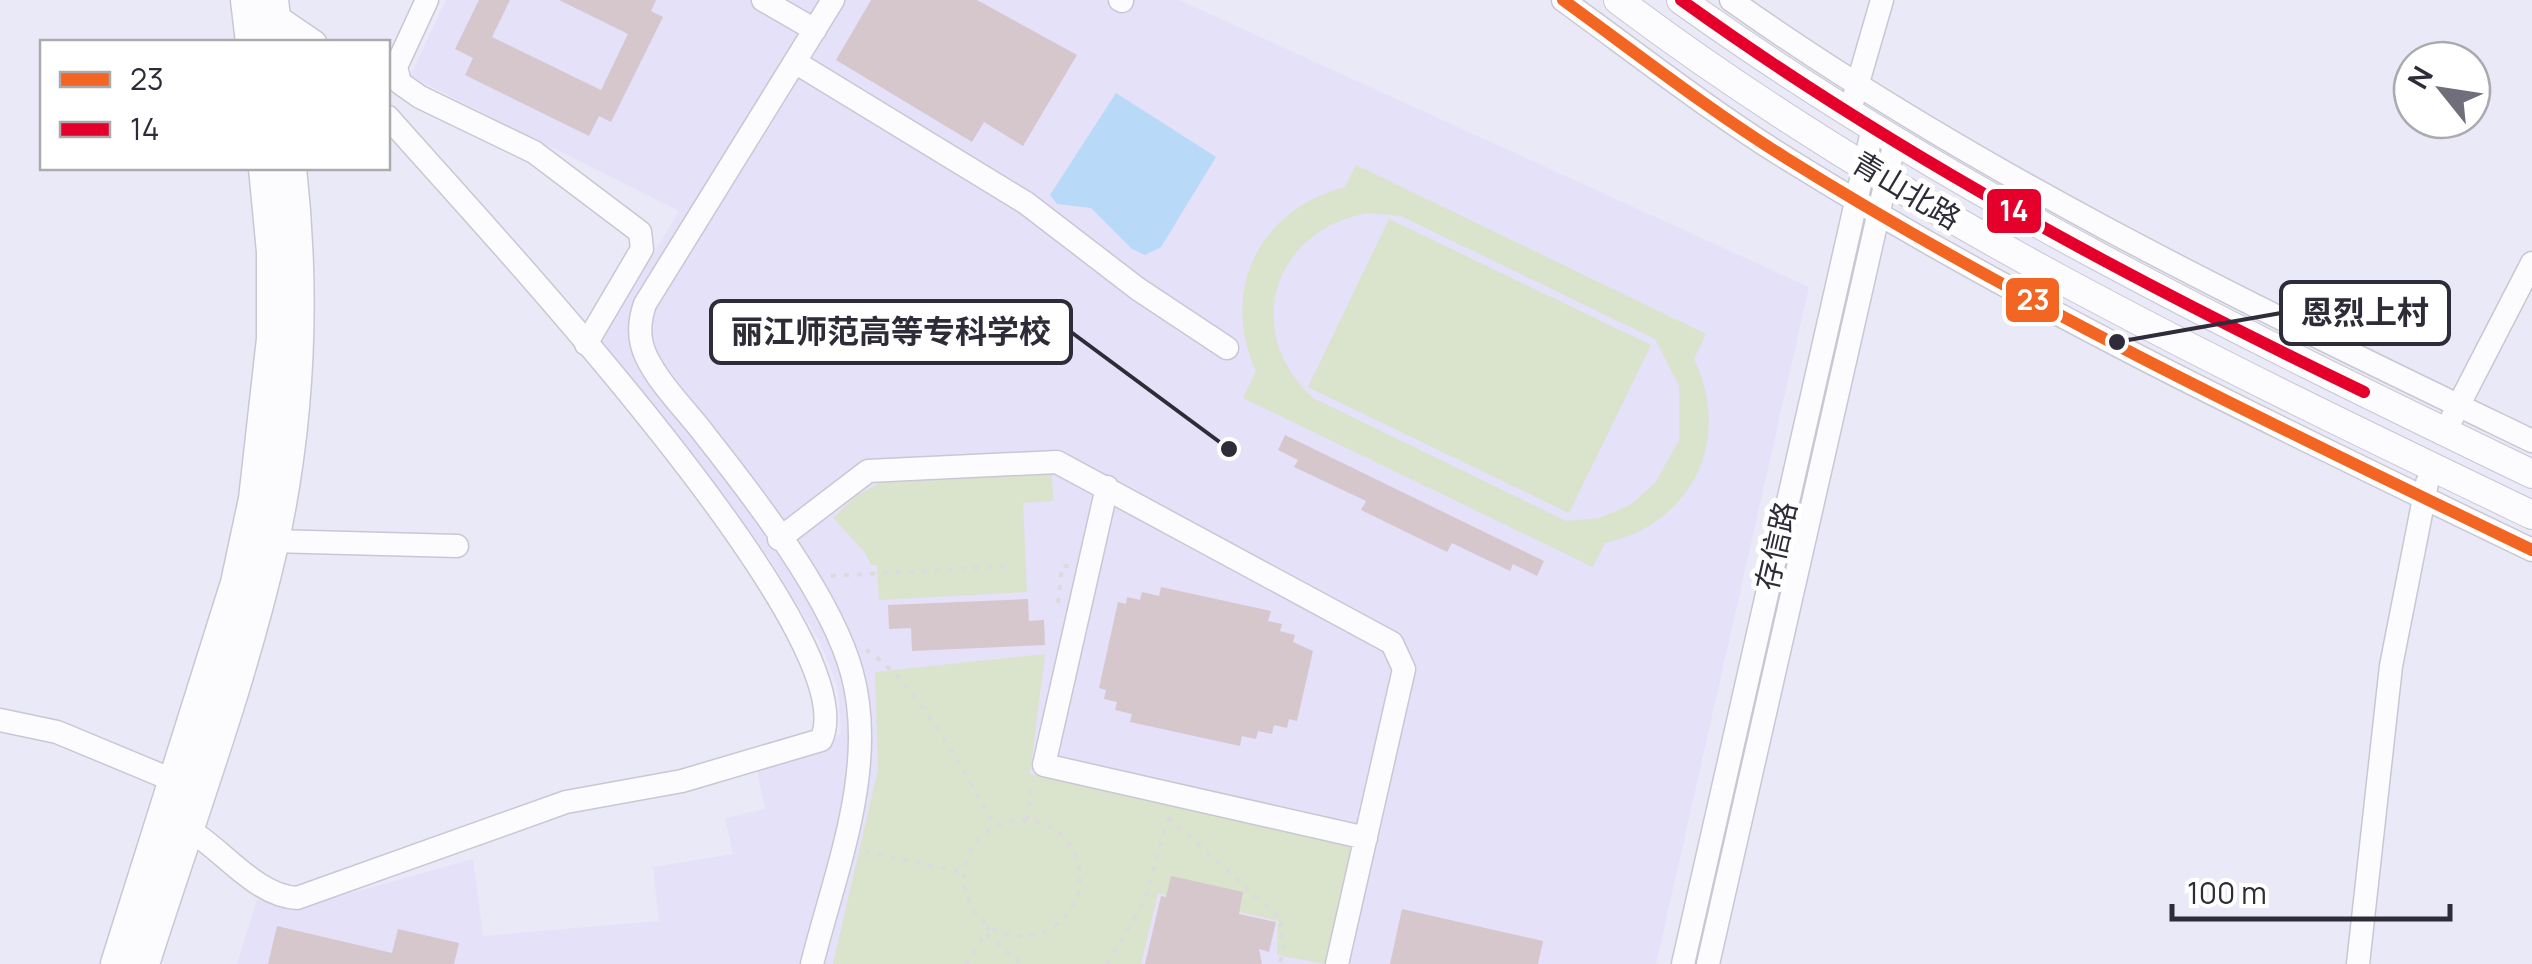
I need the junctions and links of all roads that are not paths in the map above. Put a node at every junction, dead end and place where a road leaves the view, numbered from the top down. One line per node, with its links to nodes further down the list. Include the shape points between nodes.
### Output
1 (427, 0): 22 (street, via 396,68 400,83 534,152 640,232 642,249)
2 (763, 0): 10 (street)
3 (834, 0): 10 (street)
4 (1563, 0): 19 (street, via 1782,156)
5 (1618, 0): 18 (main road, 青山北路)
6 (1681, 0): 14 (main road, 青山北路)
7 (1731, 0): 14 (street)
8 (1882, 0): 14 (street, 存信路)
9 (267, 14): 11 (highway); 12 (street)
10 (815, 30): 13 (street)
11 (253, 40)
12 (312, 40)
13 (795, 62): 23 (street, via 1026,203); 32 (street, via 646,304 640,326 651,365)
14 (1868, 117): 18 (street, 存信路); 24 (street); 25 (main road, 青山北路, via 2155,290)
15 (390, 119): 22 (street)
16 (266, 170): 37 (highway, via 274,296 262,457 237,583)
17 (290, 170): 33 (highway, via 298,340)
18 (1875, 173): 19 (street, 存信路); 20 (street, 存信路); 27 (main road, 青山北路, via 2123,314)
19 (1856, 200): 20 (street); 44 (street, 存信路)
20 (1878, 214): 30 (street, via 2099,338); 45 (street, 存信路)
21 (2532, 263): 24 (street)
22 (586, 344): 38 (street, via 662,432 786,606 816,672 826,729 821,740 682,782 566,802 296,898 271,892)
23 (1227, 348)
24 (2458, 406): 25 (street); 26 (street)
25 (2445, 432): 28 (main road, 青山北路)
26 (2532, 441)
27 (2432, 467): 30 (street); 31 (main road, 青山北路)
28 (2532, 474)
29 (1107, 486): 32 (street, via 1046,460 868,471); 39 (street, via 1396,649 1404,669); 39 (street, via 1044,765 1170,806)
30 (2423, 498): 35 (street); 46 (street, via 2388,686)
31 (2532, 515)
32 (778, 539): 42 (street, via 837,632 853,675 860,743)
33 (272, 541): 34 (street); 38 (highway)
34 (457, 546)
35 (2532, 550)
36 (0, 720): 37 (street, via 57,732)
37 (175, 781): 40 (highway)
38 (186, 828): 41 (highway)
39 (1366, 838): 43 (street)
40 (118, 964)
41 (143, 964)
42 (812, 964)
43 (1337, 964)
44 (1683, 964)
45 (1708, 964)
46 (2358, 964)

